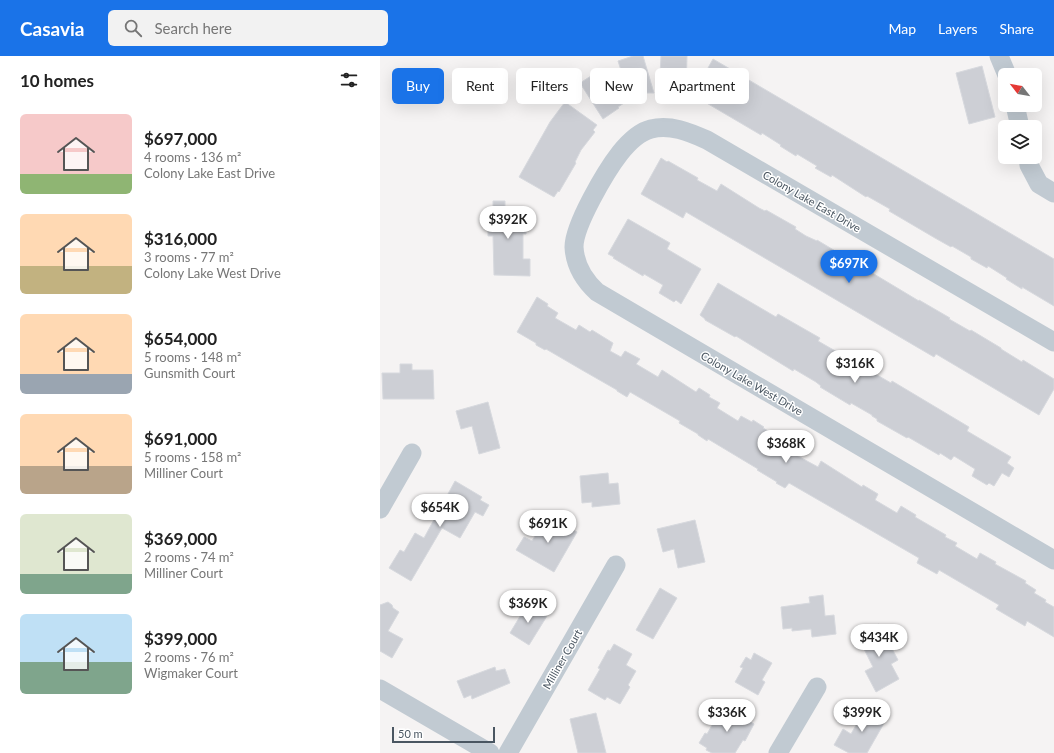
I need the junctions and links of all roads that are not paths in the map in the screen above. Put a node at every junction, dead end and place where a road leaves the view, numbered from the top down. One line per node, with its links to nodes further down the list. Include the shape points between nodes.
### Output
1 (999, 56): 2 (street)
2 (1004, 68)
3 (1030, 164): 5 (street, via 1039,184)
4 (601, 184): 6 (street, Colony Lake East Drive, via 621,151 643,132 662,127 694,134); 9 (street, Colony Lake West Drive, via 582,217 574,247 576,263 596,292)
5 (1054, 193)
6 (1054, 342)
7 (412, 453): 8 (street)
8 (380, 510)
9 (1054, 560)
10 (616, 565): 14 (street, Milliner Court)
11 (817, 687): 15 (street)
12 (380, 689): 13 (street)
13 (490, 753)
14 (508, 753)
15 (778, 753)

